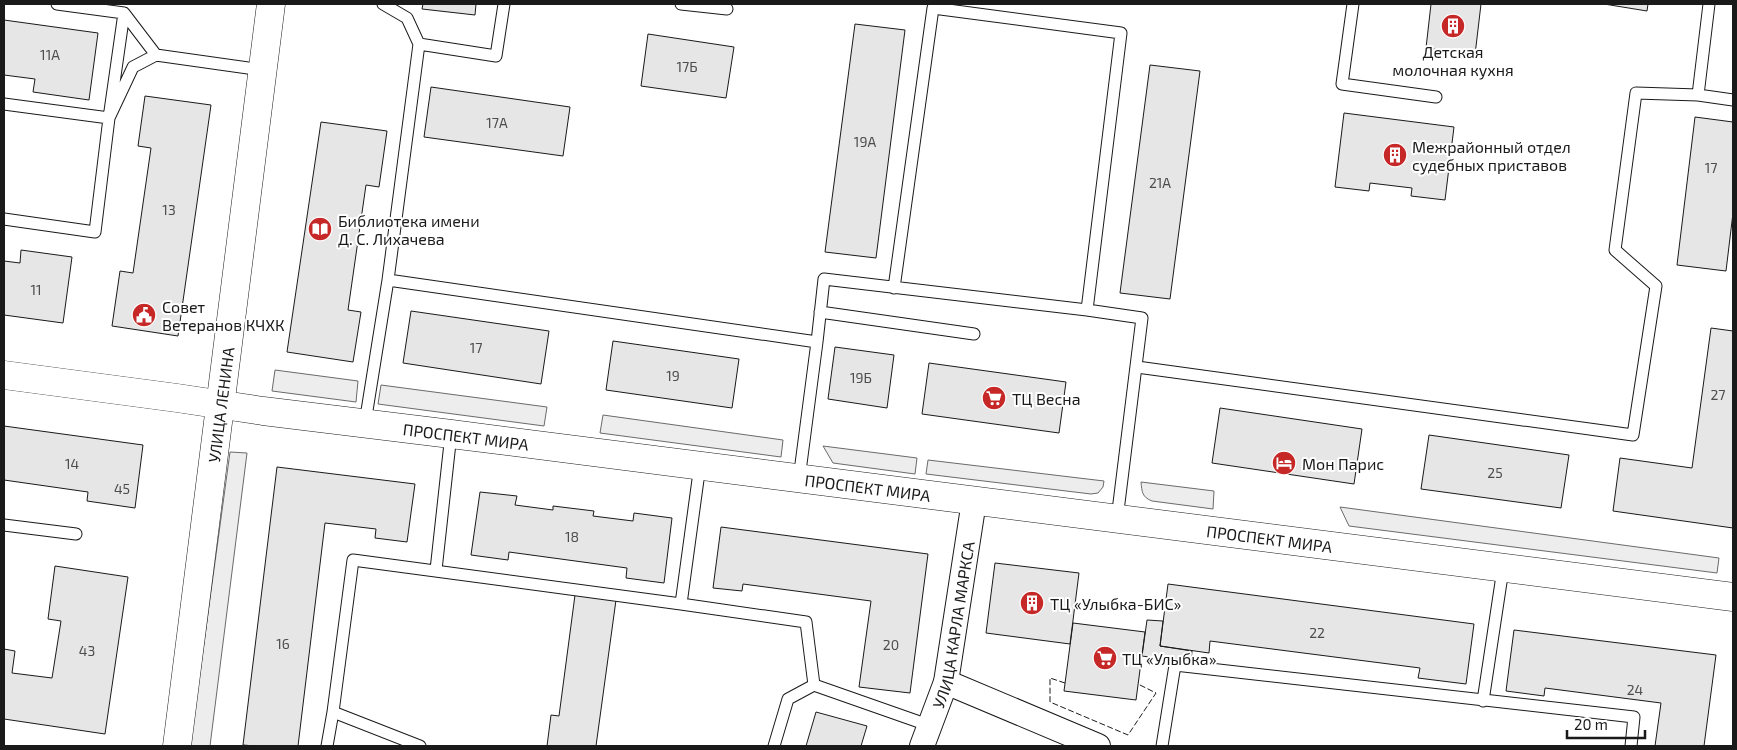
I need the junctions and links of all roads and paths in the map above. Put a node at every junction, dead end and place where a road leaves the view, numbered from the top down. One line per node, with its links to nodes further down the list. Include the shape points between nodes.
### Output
1 (57, 4): 9 (lane)
2 (271, 4): 12 (main road, УЛИЦА ЛЕНИНА)
3 (383, 4): 10 (lane, via 407,18)
4 (504, 4): 10 (lane, via 496,56)
5 (681, 4): 8 (lane)
6 (1354, 4): 14 (lane, via 1342,84)
7 (1709, 4): 13 (lane)
8 (727, 10)
9 (124, 14): 11 (lane); 17 (lane)
10 (419, 44): 19 (lane)
11 (156, 55): 12 (lane); 17 (lane, via 133,67)
12 (262, 70): 27 (main road, УЛИЦА ЛЕНИНА)
13 (1698, 95): 15 (lane); 25 (lane, via 1636,93 1615,250 1656,286 1633,434)
14 (1436, 97)
15 (1733, 100)
16 (4, 104): 17 (lane)
17 (109, 118): 18 (lane, via 95,232)
18 (4, 219)
19 (388, 280): 24 (lane); 28 (lane)
20 (894, 288): 21 (lane); 21 (lane, via 933,8 1121,33); 22 (lane, via 824,278)
21 (1087, 310): 25 (lane, via 1142,318)
22 (820, 312): 23 (lane); 24 (lane)
23 (974, 334)
24 (817, 342): 31 (lane)
25 (1137, 367): 33 (lane)
26 (4, 375): 27 (main road, ПРОСПЕКТ МИРА)
27 (219, 404): 28 (main road, ПРОСПЕКТ МИРА); 45 (main road, УЛИЦА ЛЕНИНА)
28 (364, 423): 29 (main road, ПРОСПЕКТ МИРА)
29 (452, 434): 30 (main road, ПРОСПЕКТ МИРА); 37 (lane)
30 (700, 465): 31 (main road, ПРОСПЕКТ МИРА); 39 (lane)
31 (799, 479): 32 (main road, ПРОСПЕКТ МИРА)
32 (974, 501): 33 (main road, ПРОСПЕКТ МИРА); 40 (street, УЛИЦА КАРЛА МАРКСА)
33 (1117, 519): 36 (main road, ПРОСПЕКТ МИРА)
34 (4, 525): 35 (lane)
35 (76, 534)
36 (1503, 569): 38 (main road, ПРОСПЕКТ МИРА); 42 (lane)
37 (436, 570): 39 (lane); 43 (lane, via 353,560)
38 (1733, 597)
39 (681, 604): 41 (lane, via 806,622)
40 (946, 682): 44 (street, УЛИЦА КАРЛА МАРКСА); 49 (street)
41 (814, 684): 44 (lane); 48 (lane, via 788,699)
42 (1483, 701): 50 (lane, via 1175,665); 51 (lane, via 1634,717)
43 (333, 712): 46 (lane); 47 (lane)
44 (925, 736)
45 (177, 746)
46 (326, 746)
47 (420, 746)
48 (774, 746)
49 (1098, 746)
50 (1162, 746)
51 (1631, 746)

